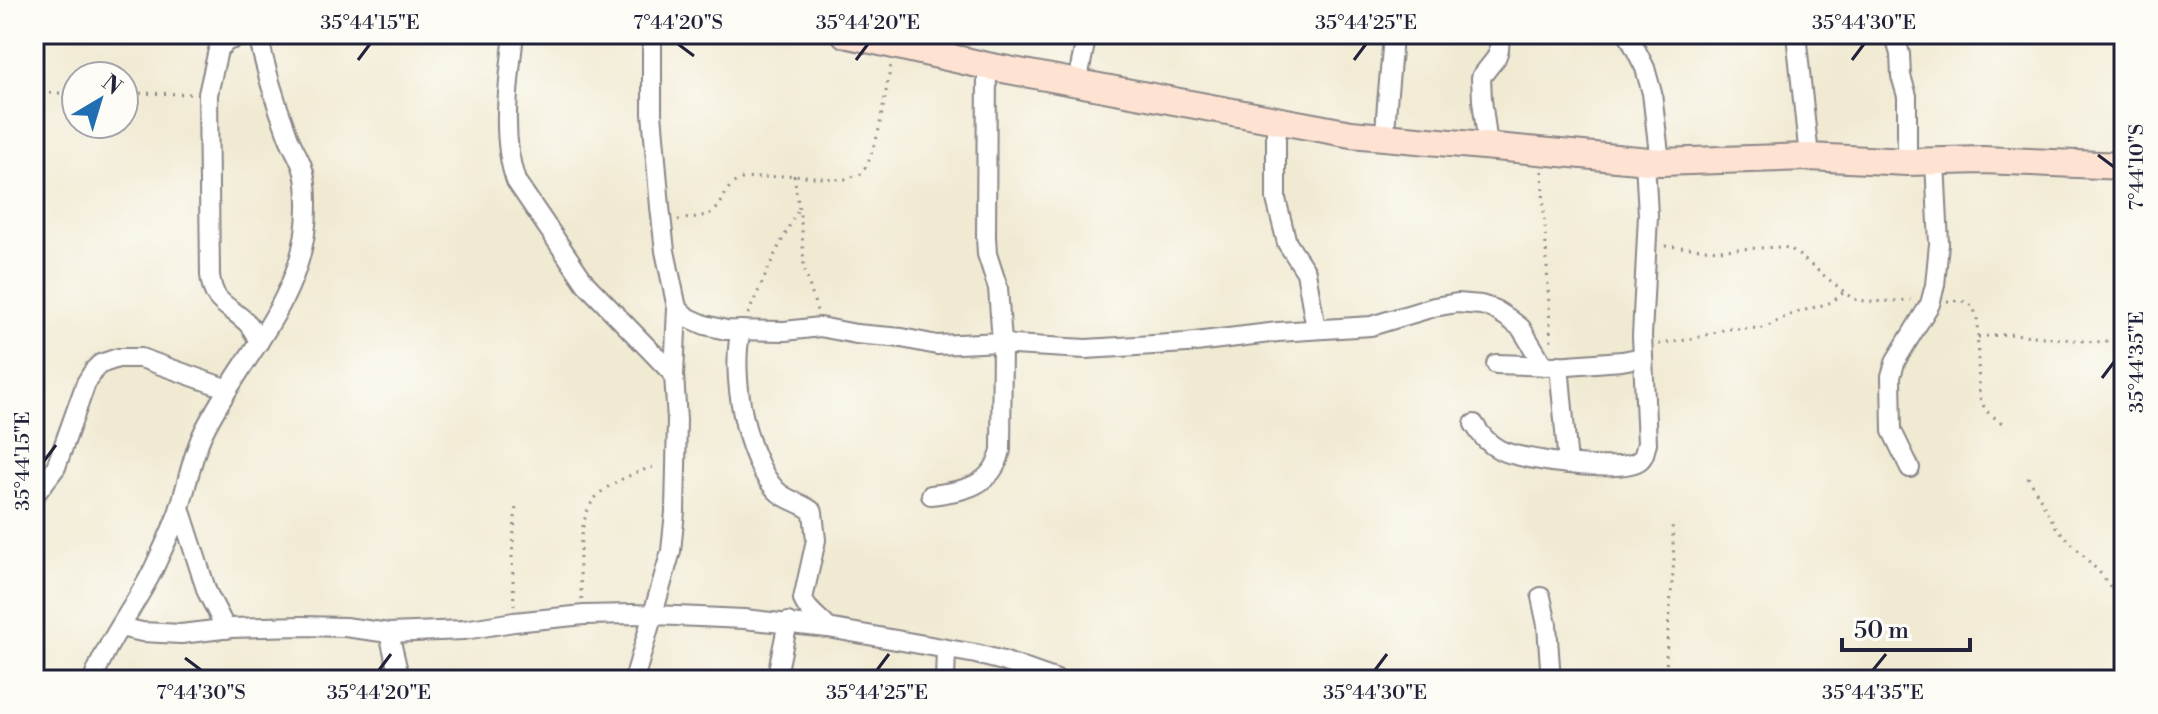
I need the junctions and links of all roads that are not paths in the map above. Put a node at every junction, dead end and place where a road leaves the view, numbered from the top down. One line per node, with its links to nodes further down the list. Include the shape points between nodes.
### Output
1 (247, 34): 25 (street, via 218,50 208,94 210,275 211,289)
2 (258, 34): 25 (street, via 270,86 303,168 307,198 307,225 295,274)
3 (514, 34): 30 (street, via 507,142 516,181 586,284)
4 (652, 34): 22 (street, via 652,113 662,223)
5 (845, 34): 12 (street)
6 (1087, 34): 13 (street)
7 (1393, 34): 15 (street)
8 (1500, 34): 16 (street, via 1496,58 1481,77)
9 (1628, 34): 19 (street, via 1652,93)
10 (1796, 34): 17 (street)
11 (1894, 34): 20 (street, via 1907,96)
12 (987, 66): 13 (street); 26 (street, via 987,245 998,288)
13 (1077, 83): 14 (street)
14 (1276, 121): 15 (street); 23 (street, via 1276,199 1287,243 1306,272)
15 (1385, 137): 16 (street)
16 (1488, 146): 19 (street)
17 (1809, 157): 19 (street); 20 (street)
18 (1935, 161): 20 (street); 21 (street); 34 (street, via 1935,285 1891,376 1892,431)
19 (1653, 162): 27 (street)
20 (1907, 162)
21 (2124, 166)
22 (677, 308): 24 (street, via 705,325); 30 (street)
23 (1316, 329): 26 (street, via 1086,349); 29 (street, via 1371,326 1446,304 1481,305 1521,328)
24 (741, 330): 26 (street, via 820,327 937,345); 42 (street, via 736,357 751,451 780,494 813,512 816,540 803,599)
25 (259, 342): 31 (street)
26 (1002, 342): 35 (street, via 998,464 962,491)
27 (1643, 353): 29 (street, via 1622,361); 33 (street, via 1643,455 1619,466)
28 (1496, 364): 29 (street)
29 (1552, 365): 33 (street)
30 (674, 375): 39 (street, via 675,512 671,551)
31 (228, 389): 36 (street, via 141,358 100,364 86,383 56,467); 37 (street, via 203,432)
32 (1474, 424): 33 (street, via 1490,444 1511,455)
33 (1568, 464)
34 (1910, 468)
35 (931, 495)
36 (34, 496)
37 (180, 508): 41 (street); 43 (street, via 207,592)
38 (1541, 597): 52 (street)
39 (653, 615): 40 (street); 44 (street, via 584,615); 48 (street)
40 (788, 622): 42 (street); 49 (street)
41 (120, 627): 43 (street, via 181,634); 46 (street)
42 (828, 628): 45 (street)
43 (226, 629): 44 (street, via 345,627)
44 (389, 633): 47 (street)
45 (946, 650): 50 (street); 51 (street, via 989,657)
46 (93, 680)
47 (400, 680)
48 (634, 680)
49 (776, 680)
50 (945, 680)
51 (1057, 680)
52 (1551, 680)

